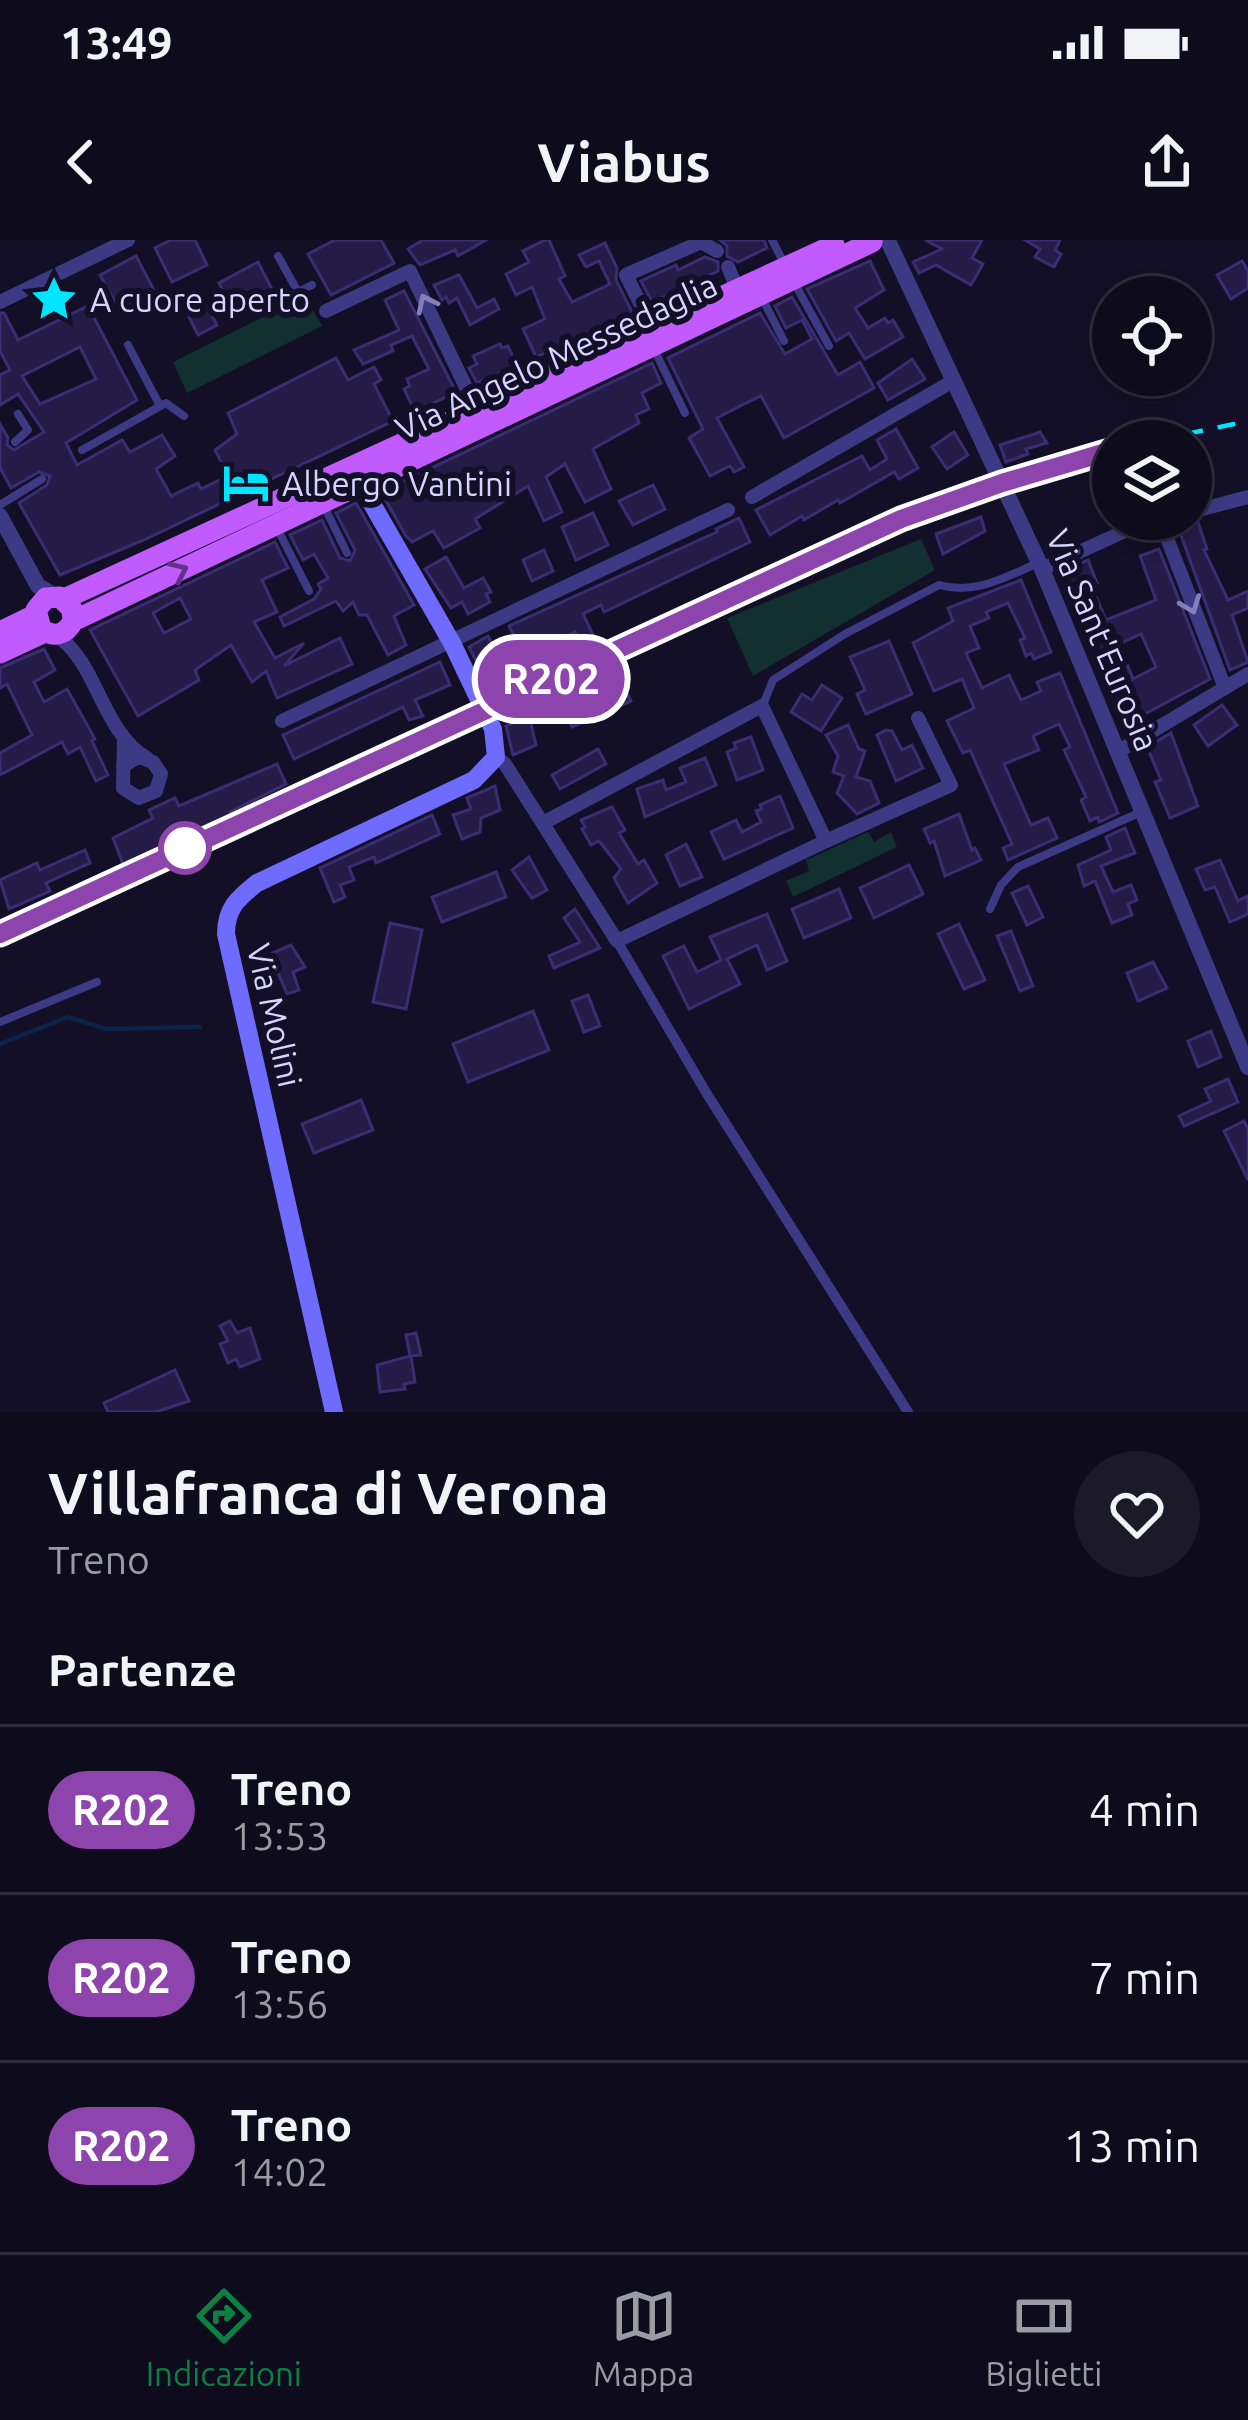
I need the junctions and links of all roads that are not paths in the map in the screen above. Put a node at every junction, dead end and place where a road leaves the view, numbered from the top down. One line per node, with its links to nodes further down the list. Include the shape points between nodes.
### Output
1 (128, 240): 10 (street)
2 (772, 240): 7 (lane)
3 (846, 240): 7 (main road, Via Angelo Messedaglia)
4 (881, 241): 7 (main road, Via Angelo Messedaglia); 16 (street, Via Sant'Eurosia)
5 (717, 250): 12 (street, Via Angelo Messedaglia, via 700,242 626,275)
6 (278, 256): 8 (lane, via 298,292)
7 (789, 273): 9 (main road, Via Angelo Messedaglia); 12 (main road, Via Angelo Messedaglia, via 732,277); 15 (lane)
8 (312, 285)
9 (760, 296): 12 (main road, Via Angelo Messedaglia); 13 (lane)
10 (0, 302)
11 (326, 311): 21 (street, one-way to 11, via 410,271)
12 (652, 337): 18 (lane); 21 (main road, Via Angelo Messedaglia)
13 (784, 341)
14 (128, 345): 17 (lane)
15 (829, 346)
16 (953, 381): 28 (street); 38 (street, Via Sant'Eurosia)
17 (160, 406): 20 (lane); 23 (lane)
18 (685, 413)
19 (17, 415): 22 (lane, via 28,430)
20 (184, 416)
21 (481, 417): 24 (main road, Via Angelo Messedaglia); 26 (main road, Via Angelo Messedaglia)
22 (14, 442)
23 (82, 450)
24 (340, 472): 26 (main road); 40 (main road, Via Angelo Messedaglia)
25 (42, 479): 30 (lane)
26 (362, 484): 29 (main road, Via Angelo Messedaglia); 42 (main road)
27 (1248, 496): 31 (street)
28 (752, 497)
29 (322, 503): 34 (main road, Via Angelo Messedaglia); 37 (lane)
30 (0, 505)
31 (1212, 506)
32 (728, 510): 42 (street)
33 (0, 516): 40 (street)
34 (276, 525): 39 (lane); 40 (main road, Via Angelo Messedaglia, one-way to 34)
35 (1102, 540): 38 (street)
36 (1170, 540): 45 (street, one-way to 45)
37 (347, 553)
38 (1040, 566): 46 (lane, via 961,591 939,585 773,680); 50 (street, Via Sant'Eurosia)
39 (309, 591)
40 (54, 616): 41 (main road, Via Angelo Messedaglia); 43 (main road, Via Angelo Messedaglia); 49 (street)
41 (0, 632)
42 (452, 643): 48 (street); 51 (main road, via 493,729)
43 (0, 653)
44 (1248, 674): 45 (street)
45 (1225, 688): 50 (street)
46 (762, 706): 55 (street); 56 (street)
47 (919, 718): 56 (street, via 951,785)
48 (281, 721)
49 (124, 740): 52 (street); 53 (street)
50 (1119, 751): 54 (street, Via Sant'Eurosia)
51 (496, 757): 55 (street); 62 (main road, Via Molini, via 474,780 257,883 228,914 226,934)
52 (147, 758): 53 (street); 53 (street, via 160,782 144,798 123,788)
53 (124, 766)
54 (1142, 811): 57 (lane, via 1018,867); 61 (street, Via Sant'Eurosia)
55 (543, 823): 58 (street)
56 (826, 841): 58 (street)
57 (990, 908)
58 (617, 941): 63 (street)
59 (97, 982): 60 (lane)
60 (0, 1022)
61 (1248, 1067)
62 (334, 1412)
63 (908, 1412)

